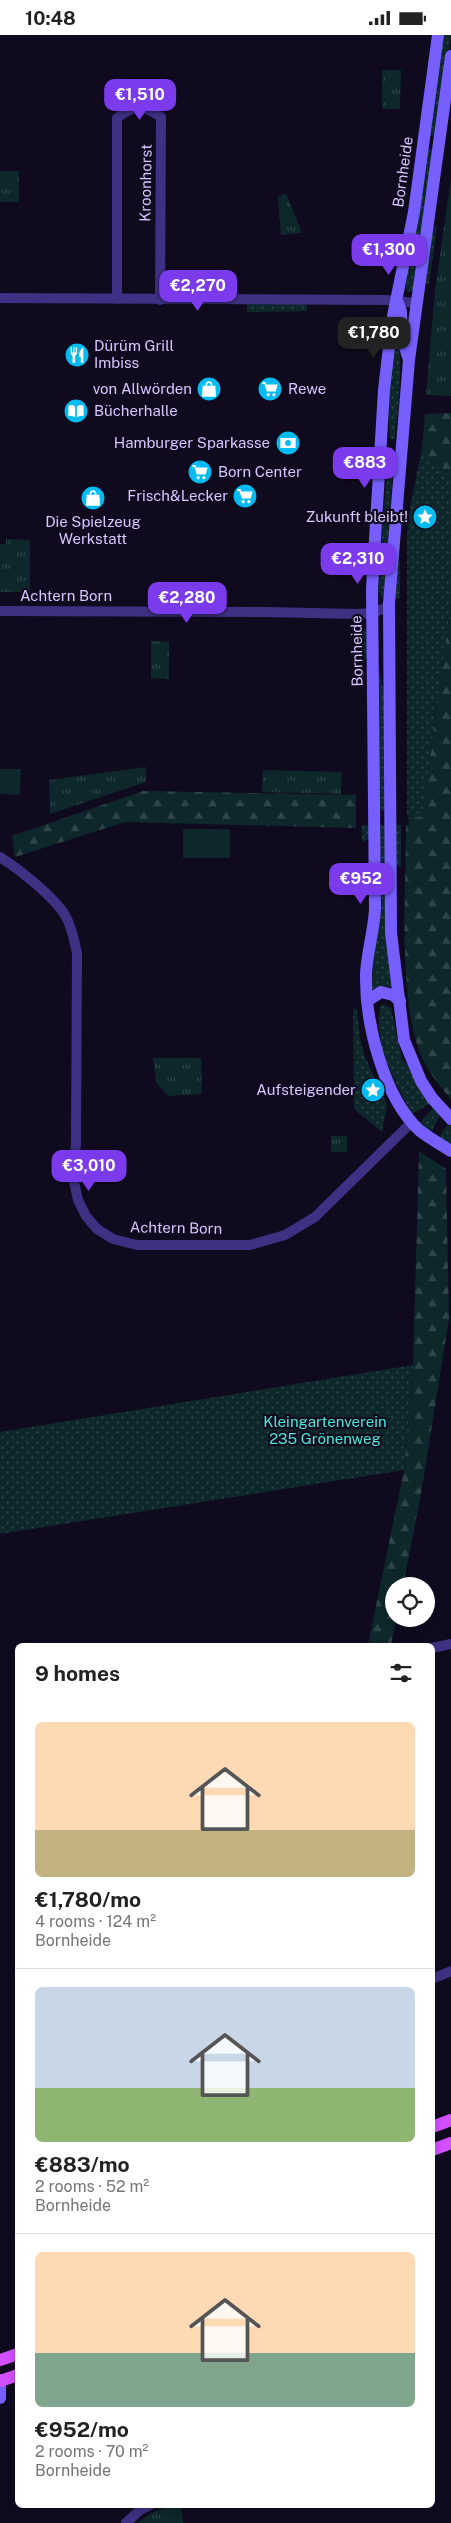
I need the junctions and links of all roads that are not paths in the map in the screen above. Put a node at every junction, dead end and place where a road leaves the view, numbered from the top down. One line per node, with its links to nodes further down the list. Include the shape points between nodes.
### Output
1 (438, 35): 6 (street, Bornheide, via 414,212)
2 (451, 56): 7 (street)
3 (0, 298): 4 (street)
4 (118, 299): 5 (street); 5 (street, Kroonhorst, via 117,119 130,109 149,108 162,117)
5 (160, 300): 6 (street)
6 (397, 301): 7 (street); 8 (street, via 402,312 402,339); 11 (street, Bornheide, via 384,390)
7 (416, 303): 8 (street)
8 (408, 360): 9 (street)
9 (389, 607): 11 (street); 12 (street)
10 (0, 611): 11 (street, Achtern Born)
11 (373, 613): 12 (street); 14 (street, Bornheide, via 375,909 367,964)
12 (391, 686): 15 (street, via 390,913)
13 (0, 857): 17 (street, Achtern Born, via 45,893 64,914 71,928 76,953 74,1182 78,1200 97,1229 113,1239 137,1245 250,1245 276,1238 315,1217)
14 (367, 1001): 15 (street, via 375,994 387,992); 17 (street, Bornheide, via 370,1029 386,1076)
15 (400, 1001): 16 (street, via 404,1040 412,1061 432,1097)
16 (451, 1119)
17 (412, 1122): 18 (street, Bornheide)
18 (451, 1151)
19 (451, 1644): 20 (street)
20 (435, 1647)
21 (451, 1971): 22 (street)
22 (435, 1978)
23 (451, 2120): 24 (main road)
24 (435, 2126)
25 (451, 2143): 26 (main road)
26 (435, 2149)
27 (15, 2355): 28 (main road)
28 (0, 2360)
29 (15, 2376): 30 (main road)
30 (0, 2381): 31 (street)
31 (0, 2398)
32 (144, 2508): 33 (street)
33 (126, 2523)

